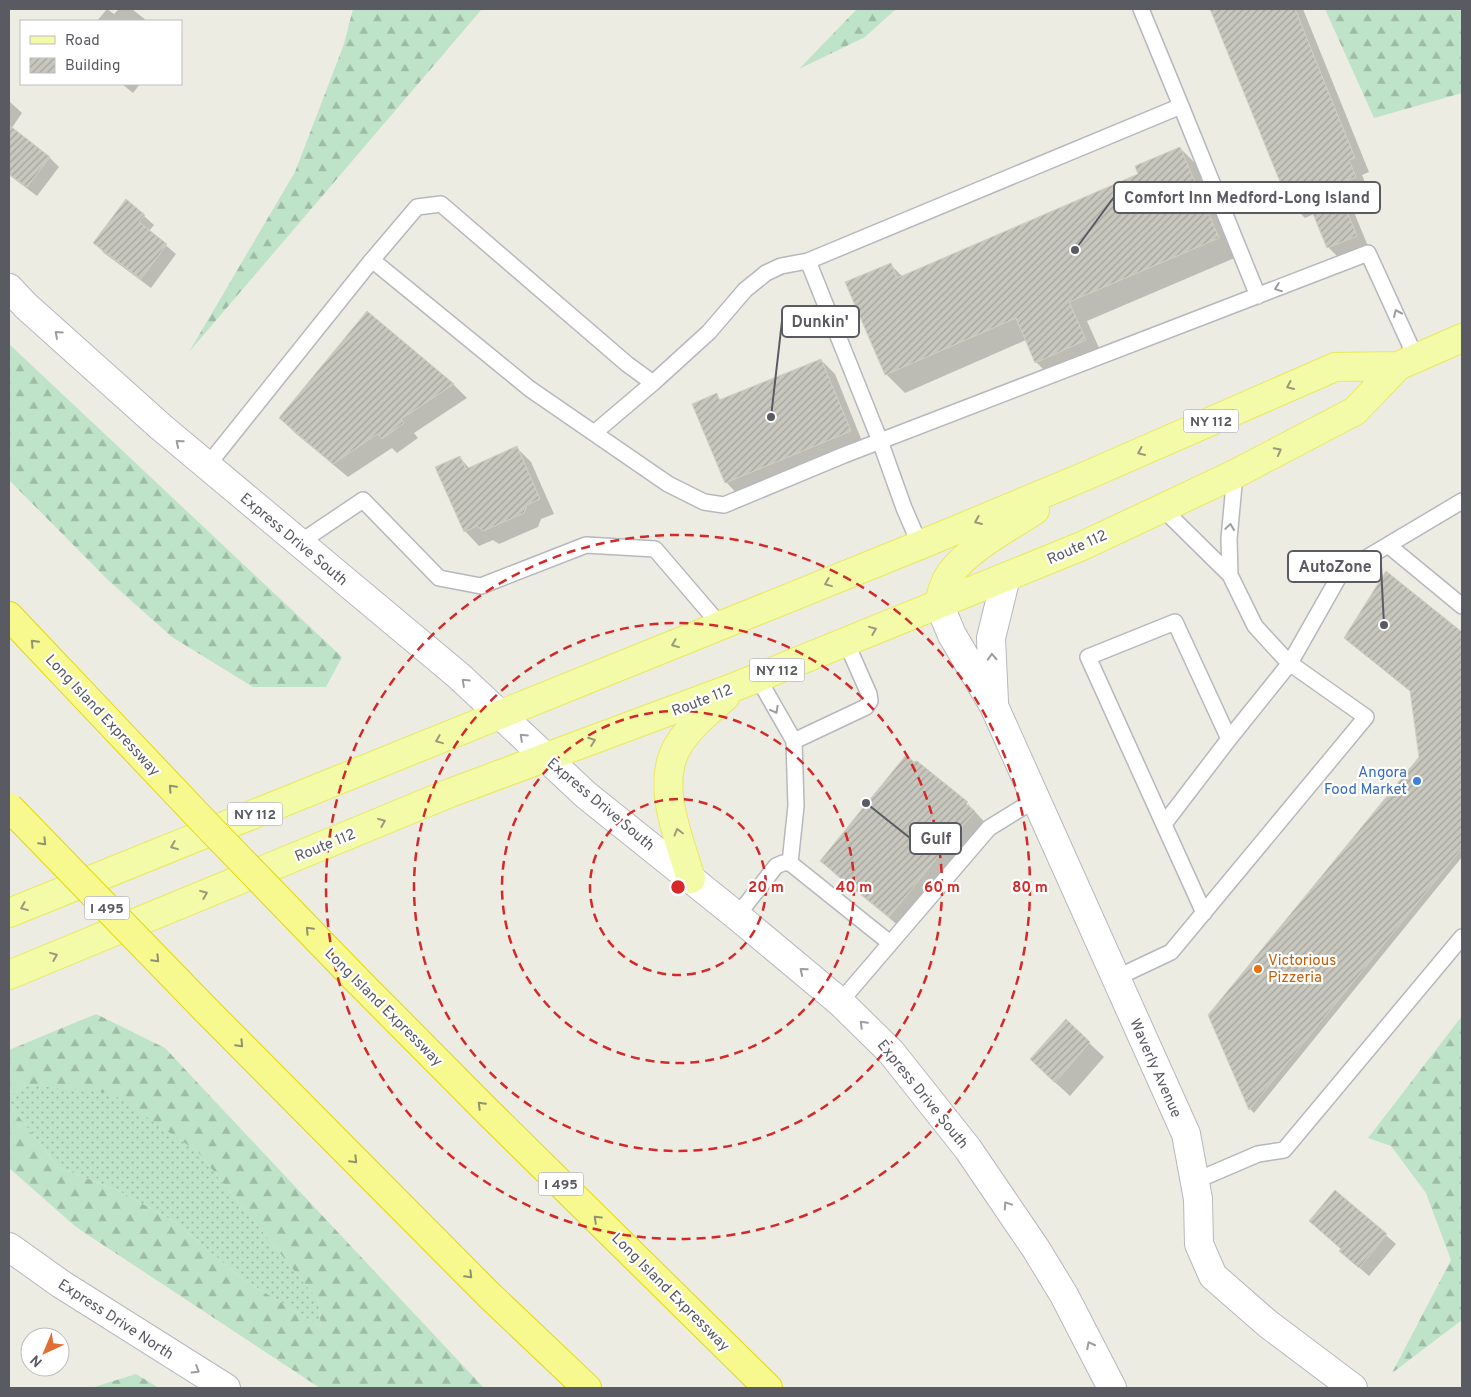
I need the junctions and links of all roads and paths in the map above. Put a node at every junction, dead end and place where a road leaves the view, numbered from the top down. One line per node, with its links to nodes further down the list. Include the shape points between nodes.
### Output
1 (1141, 9): 2 (lane)
2 (1181, 106): 4 (lane); 6 (lane)
3 (372, 260): 9 (lane, via 417,207 442,204); 10 (lane, via 530,389); 12 (lane)
4 (808, 261): 9 (lane, via 781,266 745,290 708,332); 11 (lane)
5 (9, 288): 12 (main road, Express Drive South, one-way to 5)
6 (1258, 296): 8 (lane, one-way to 6, via 1368,253); 11 (lane)
7 (1462, 338): 8 (main road, Route 112 / NY 112)
8 (1407, 362): 13 (main road, Route 112 / NY 112, one-way to 8, via 1355,411); 14 (main road, Route 112 / NY 112, one-way to 14, via 1335,367)
9 (653, 383): 10 (lane)
10 (594, 433): 11 (lane, via 668,484 704,502 724,505)
11 (880, 441): 18 (lane)
12 (207, 466): 17 (main road, Express Drive South)
13 (1235, 474): 16 (main road, Route 112 / NY 112); 20 (lane, one-way to 13, via 1229,539)
14 (1088, 475): 18 (main road, Route 112 / NY 112, one-way to 18); 22 (main road, via 973,551 949,576)
15 (1462, 501): 19 (lane)
16 (1161, 507): 20 (lane); 21 (main road, Route 112 / NY 112, via 1082,546)
17 (299, 543): 25 (lane, via 363,500 439,578 481,586 586,546 655,548); 30 (main road, Express Drive South, one-way to 17)
18 (920, 545): 25 (main road, Route 112 / NY 112, one-way to 25)
19 (1388, 545): 23 (lane); 27 (lane, via 1341,572)
20 (1230, 575): 27 (lane, via 1255,626)
21 (1006, 577): 22 (main road, Route 112 / NY 112); 29 (main road, Waverly Avenue, one-way to 21, via 991,638)
22 (938, 604): 26 (main road, Route 112 / NY 112, one-way to 22); 29 (main road, Waverly Avenue, via 952,635)
23 (1462, 606)
24 (9, 616): 51 (highway, Long Island Expressway / I 495, one-way to 24, bridge, via 355,978)
25 (720, 626): 30 (main road, Route 112 / NY 112, one-way to 30)
26 (846, 642): 28 (main road, Route 112 / NY 112); 32 (lane, via 870,701 866,707)
27 (1290, 663): 31 (lane); 40 (lane, via 1366,717)
28 (748, 682): 32 (lane, one-way to 32); 33 (main road, Route 112 / NY 112, one-way to 28); 38 (main road, one-way to 28, via 669,801 669,769 678,745 690,730)
29 (994, 706): 34 (main road, Waverly Avenue)
30 (500, 715): 33 (main road, Express Drive South, one-way to 30); 39 (main road, Route 112 / NY 112, one-way to 39)
31 (1229, 739): 36 (lane); 36 (lane, via 1175,622 1088,657)
32 (794, 741): 37 (lane, via 796,806)
33 (546, 758): 38 (main road, Express Drive South, via 586,795); 44 (main road, Route 112 / NY 112, one-way to 33, via 450,793)
34 (1036, 799): 43 (lane, via 989,828); 45 (main road, Waverly Avenue)
35 (9, 807): 50 (highway, I 495, one-way to 50, bridge, via 487,1293)
36 (1164, 824): 40 (lane)
37 (790, 863): 41 (lane, via 776,866); 43 (lane)
38 (690, 879): 41 (main road, Express Drive South)
39 (9, 913)
40 (1204, 913): 45 (lane, via 1171,952)
41 (737, 916): 46 (main road, Express Drive South, one-way to 41)
42 (1462, 937): 47 (lane, via 1284,1150 1258,1154)
43 (890, 943): 46 (lane)
44 (9, 975)
45 (1116, 978): 47 (main road, Waverly Avenue, via 1186,1134)
46 (840, 1002): 52 (main road, Express Drive South, one-way to 46, via 1064,1295 968,1149 891,1052)
47 (1195, 1181): 53 (main road, Waverly Avenue, via 1199,1244 1214,1276 1268,1324)
48 (9, 1247): 49 (main road, Express Drive North, one-way to 49, via 61,1284)
49 (226, 1388)
50 (587, 1388)
51 (768, 1388)
52 (1112, 1388)
53 (1353, 1388)

